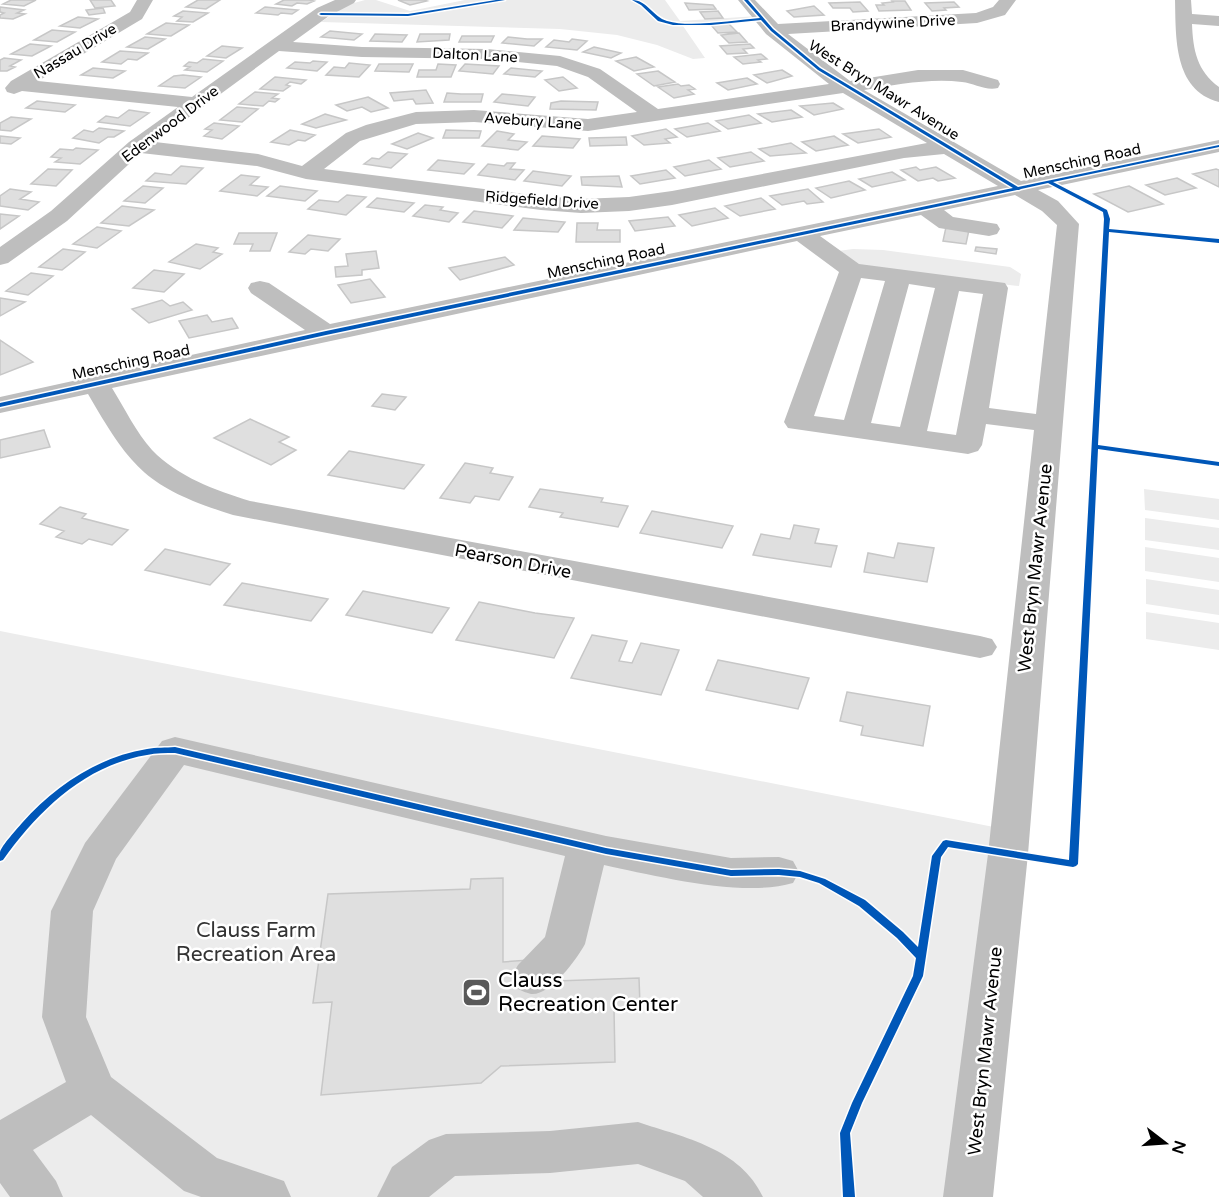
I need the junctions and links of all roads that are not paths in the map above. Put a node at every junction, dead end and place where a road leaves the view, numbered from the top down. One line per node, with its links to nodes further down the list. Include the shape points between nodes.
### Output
1 (348, 0): 9 (street, Edenwood Drive, via 323,12)
2 (746, 0): 8 (street, West Bryn Mawr Avenue)
3 (1008, 0): 8 (street, Brandywine Drive, via 999,11 976,18)
4 (1183, 0): 6 (street)
5 (145, 1): 11 (street, Nassau Drive, via 136,15)
6 (1184, 18): 7 (street); 14 (street, via 1189,68)
7 (1219, 21)
8 (772, 30): 12 (street, West Bryn Mawr Avenue)
9 (278, 46): 15 (street, Edenwood Drive); 16 (street, Dalton Lane, via 354,52 487,54 560,61 594,73)
10 (991, 84): 12 (street, Avebury Lane, via 963,76 936,75)
11 (18, 85): 13 (street, Nassau Drive); 15 (street)
12 (845, 85): 16 (street, Avebury Lane); 18 (street, West Bryn Mawr Avenue)
13 (0, 96)
14 (1219, 96)
15 (197, 103): 17 (street, Edenwood Drive)
16 (656, 116): 20 (street, Avebury Lane, via 588,125 474,116 417,118 353,138)
17 (136, 146): 20 (street, Ridgefield Drive, via 258,160); 25 (street, Edenwood Drive, via 59,216)
18 (948, 147): 20 (street, Ridgefield Drive, via 904,152 672,198 600,206 541,203); 21 (street, West Bryn Mawr Avenue)
19 (1218, 147): 21 (street, Mensching Road)
20 (306, 173)
21 (1019, 189): 22 (street, Mensching Road); 34 (street, West Bryn Mawr Avenue, via 1050,206 1068,224)
22 (926, 208): 23 (street, via 946,223); 24 (street, Mensching Road)
23 (988, 229)
24 (802, 234): 26 (street); 30 (street, Mensching Road)
25 (0, 258)
26 (852, 270): 27 (street); 35 (street, via 798,422)
27 (899, 276): 28 (street); 35 (street)
28 (949, 282): 33 (street, via 996,288); 36 (street)
29 (260, 288): 30 (street)
30 (326, 333): 31 (street, Mensching Road)
31 (96, 384): 32 (street, Mensching Road); 37 (street, Pearson Drive, via 141,455 155,467 193,490 244,509)
32 (0, 405)
33 (974, 414): 34 (street); 36 (street, via 968,445)
34 (1049, 424): 46 (street, West Bryn Mawr Avenue, via 1008,854)
35 (855, 430): 36 (street)
36 (912, 438)
37 (980, 647)
38 (587, 846): 39 (street, via 731,873); 40 (street, via 570,955); 41 (street, via 175,750 99,853 72,911 64,1017)
39 (779, 872)
40 (533, 977)
41 (93, 1089): 42 (street, via 1,1144); 43 (street, via 201,1175)
42 (38, 1197)
43 (266, 1197)
44 (402, 1197): 45 (street, via 408,1183 446,1155 550,1152 638,1143 702,1165)
45 (738, 1197)
46 (968, 1197)

